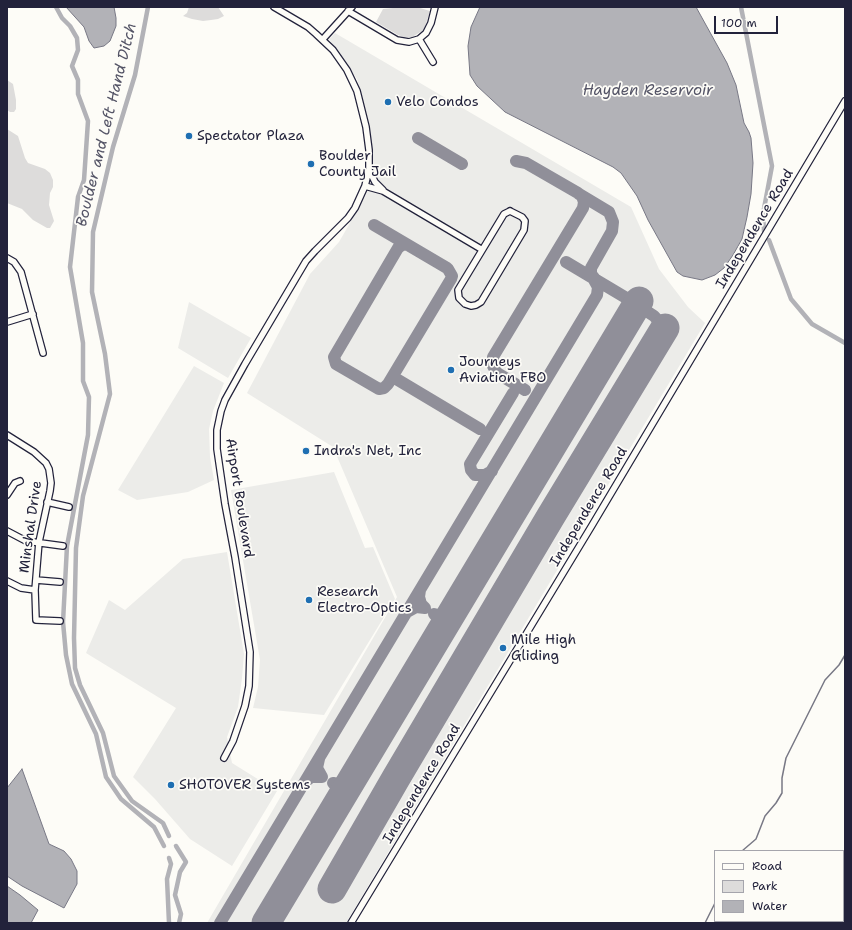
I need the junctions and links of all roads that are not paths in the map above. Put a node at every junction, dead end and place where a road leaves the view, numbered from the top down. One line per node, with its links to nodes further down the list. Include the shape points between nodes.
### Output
1 (274, 7): 4 (street, via 308,27)
2 (435, 7): 5 (street, via 429,28)
3 (350, 9): 4 (street); 5 (street, via 397,40 409,42)
4 (322, 39): 8 (street, via 343,62 355,87 368,138)
5 (419, 39): 6 (street)
6 (433, 62)
7 (845, 101): 30 (street, Independence Road)
8 (369, 169): 9 (street, Airport Boulevard); 10 (street, via 375,182)
9 (365, 186): 10 (street); 29 (street, Airport Boulevard, via 348,218 306,261 235,381 220,416 218,456 250,652 249,686 245,706)
10 (383, 190): 11 (street)
11 (481, 249): 11 (street, via 504,214 510,212 522,216 524,230 481,302 471,306 459,298 458,290)
12 (7, 258): 13 (street, via 14,262 21,272)
13 (33, 314): 14 (street); 15 (street)
14 (7, 322)
15 (43, 353)
16 (7, 435): 19 (street, Minshal Drive, via 48,462 51,483)
17 (20, 482): 18 (street, via 15,483)
18 (7, 495)
19 (47, 502): 20 (street); 22 (street, Minshal Drive)
20 (69, 507)
21 (7, 531): 22 (street, via 26,541)
22 (39, 542): 23 (street); 24 (street, Minshal Drive)
23 (63, 546)
24 (36, 580): 26 (street); 27 (street, Minshal Drive)
25 (7, 581): 27 (street, via 21,588)
26 (60, 582)
27 (35, 590): 28 (street, Minshal Drive, via 36,620)
28 (60, 621)
29 (224, 758)
30 (351, 923)

